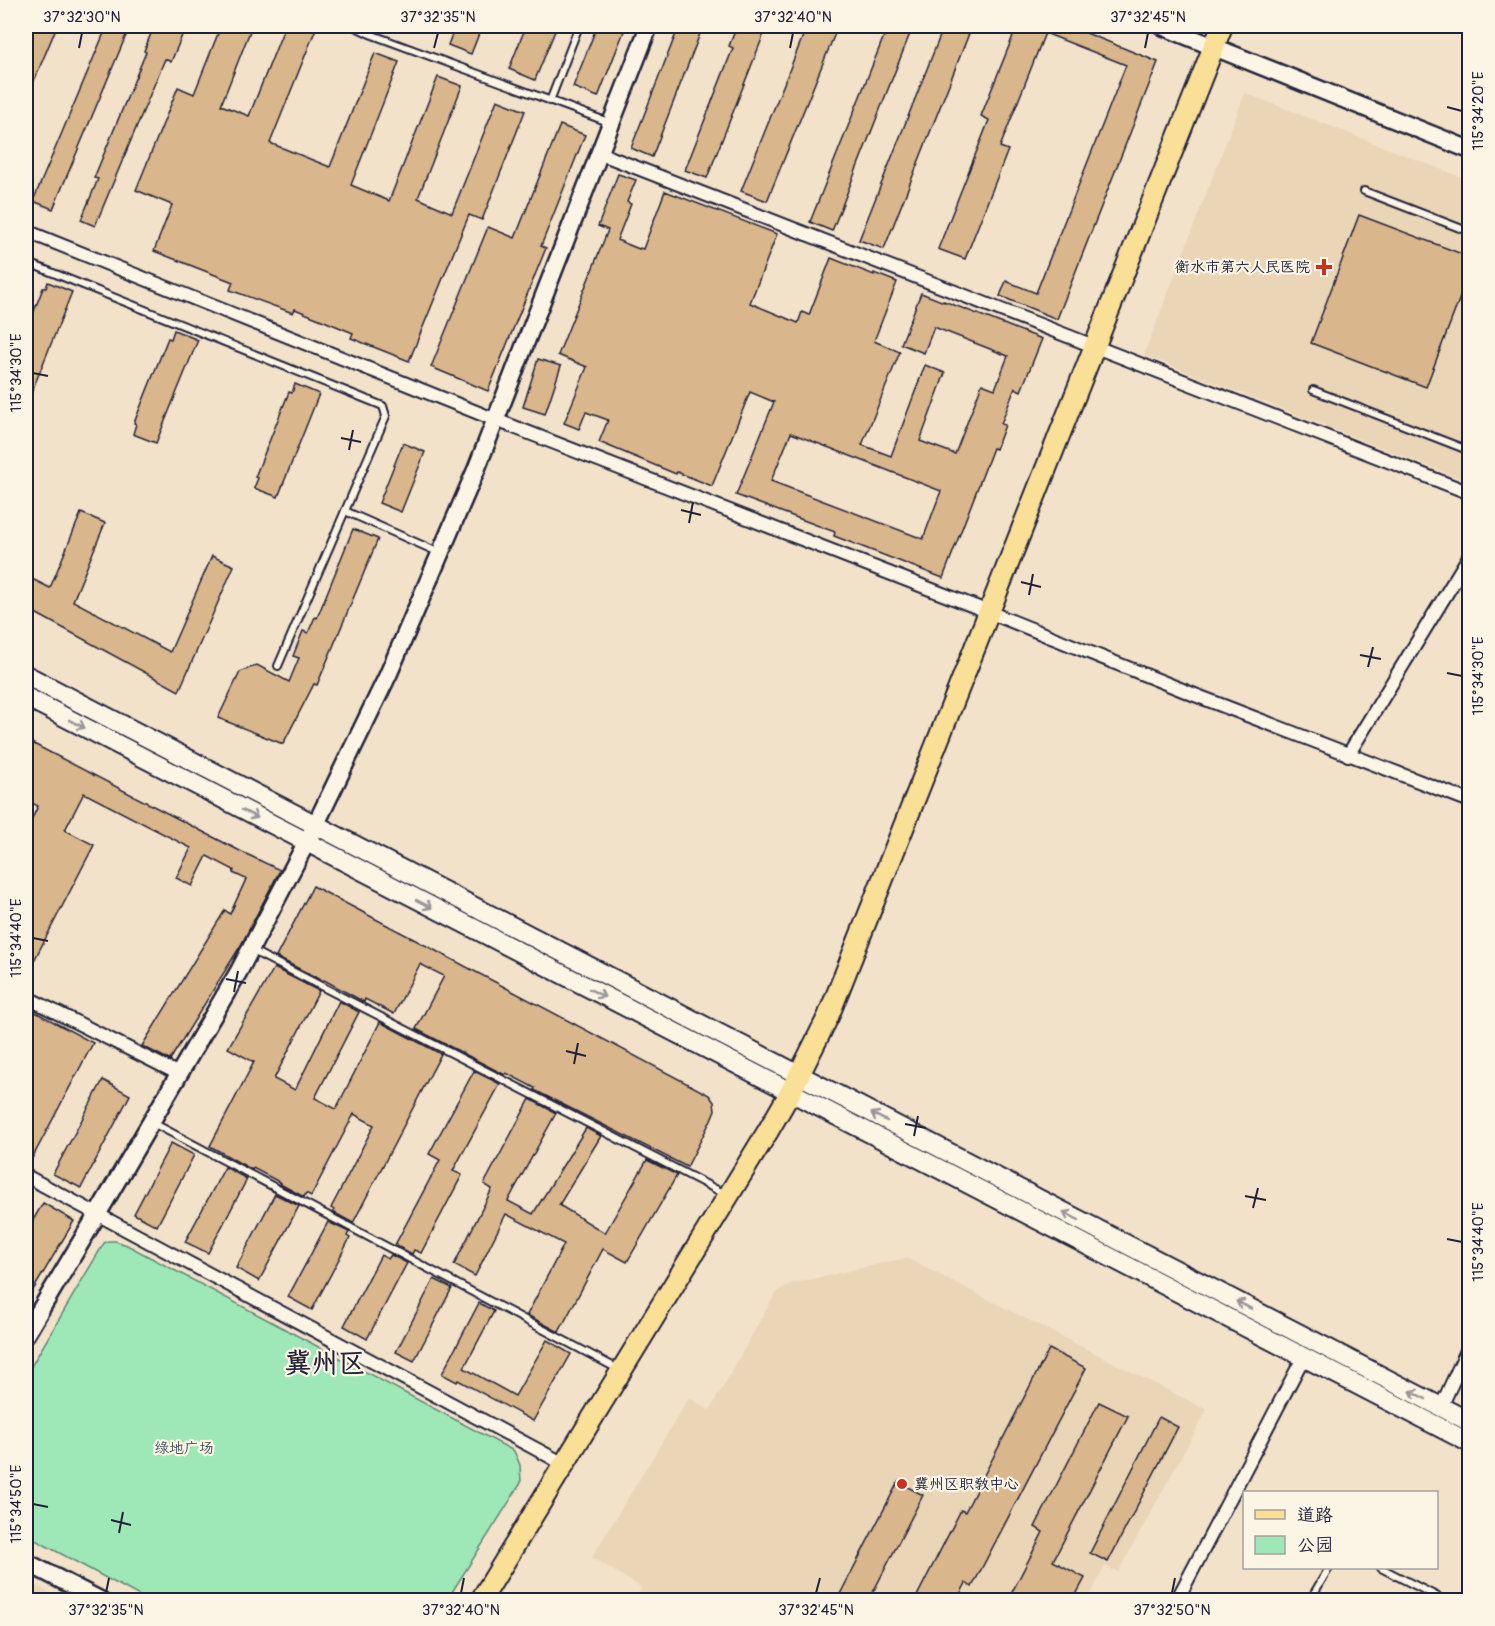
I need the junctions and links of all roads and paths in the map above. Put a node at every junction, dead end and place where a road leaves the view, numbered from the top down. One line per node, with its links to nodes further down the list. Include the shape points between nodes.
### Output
1 (354, 26): 7 (lane)
2 (579, 26): 7 (lane)
3 (649, 26): 8 (street)
4 (1162, 26): 6 (street)
5 (1222, 26): 6 (main road)
6 (1214, 46): 9 (street); 15 (main road)
7 (550, 101): 8 (lane)
8 (611, 123): 10 (street)
9 (1470, 150)
10 (599, 153): 15 (street); 17 (street)
11 (1364, 191): 13 (lane)
12 (26, 231): 17 (street)
13 (1470, 232)
14 (26, 262): 20 (lane, via 383,406 386,416)
15 (1094, 347): 19 (street); 23 (main road)
16 (1312, 390): 18 (lane)
17 (496, 420): 21 (street); 23 (street)
18 (1470, 451)
19 (1470, 493)
20 (345, 511): 21 (lane); 24 (lane)
21 (440, 553): 29 (street, via 388,675)
22 (1470, 555): 27 (street)
23 (988, 612): 27 (street); 34 (main road, via 828,1017)
24 (278, 666)
25 (26, 675): 29 (main road)
26 (26, 698): 30 (main road, one-way to 30)
27 (1348, 754): 28 (street)
28 (1470, 801)
29 (315, 826): 30 (street); 34 (main road)
30 (306, 843): 31 (street); 34 (main road, one-way to 34)
31 (250, 950): 33 (street); 37 (lane)
32 (26, 997): 33 (street)
33 (179, 1074): 35 (street)
34 (794, 1084): 37 (main road); 41 (main road); 43 (main road, one-way to 34)
35 (151, 1122): 38 (street); 42 (lane)
36 (26, 1176): 38 (street)
37 (729, 1195): 42 (main road)
38 (97, 1215): 39 (street); 46 (street)
39 (26, 1334)
40 (1470, 1344): 43 (street)
41 (1303, 1358): 45 (main road); 52 (street)
42 (621, 1371): 46 (main road)
43 (1441, 1407): 44 (main road)
44 (1470, 1422)
45 (1470, 1443)
46 (564, 1464): 51 (main road)
47 (26, 1562): 50 (street)
48 (1328, 1569): 53 (lane)
49 (1383, 1569): 54 (lane)
50 (100, 1600)
51 (481, 1600)
52 (1177, 1600)
53 (1310, 1600)
54 (1444, 1600)

